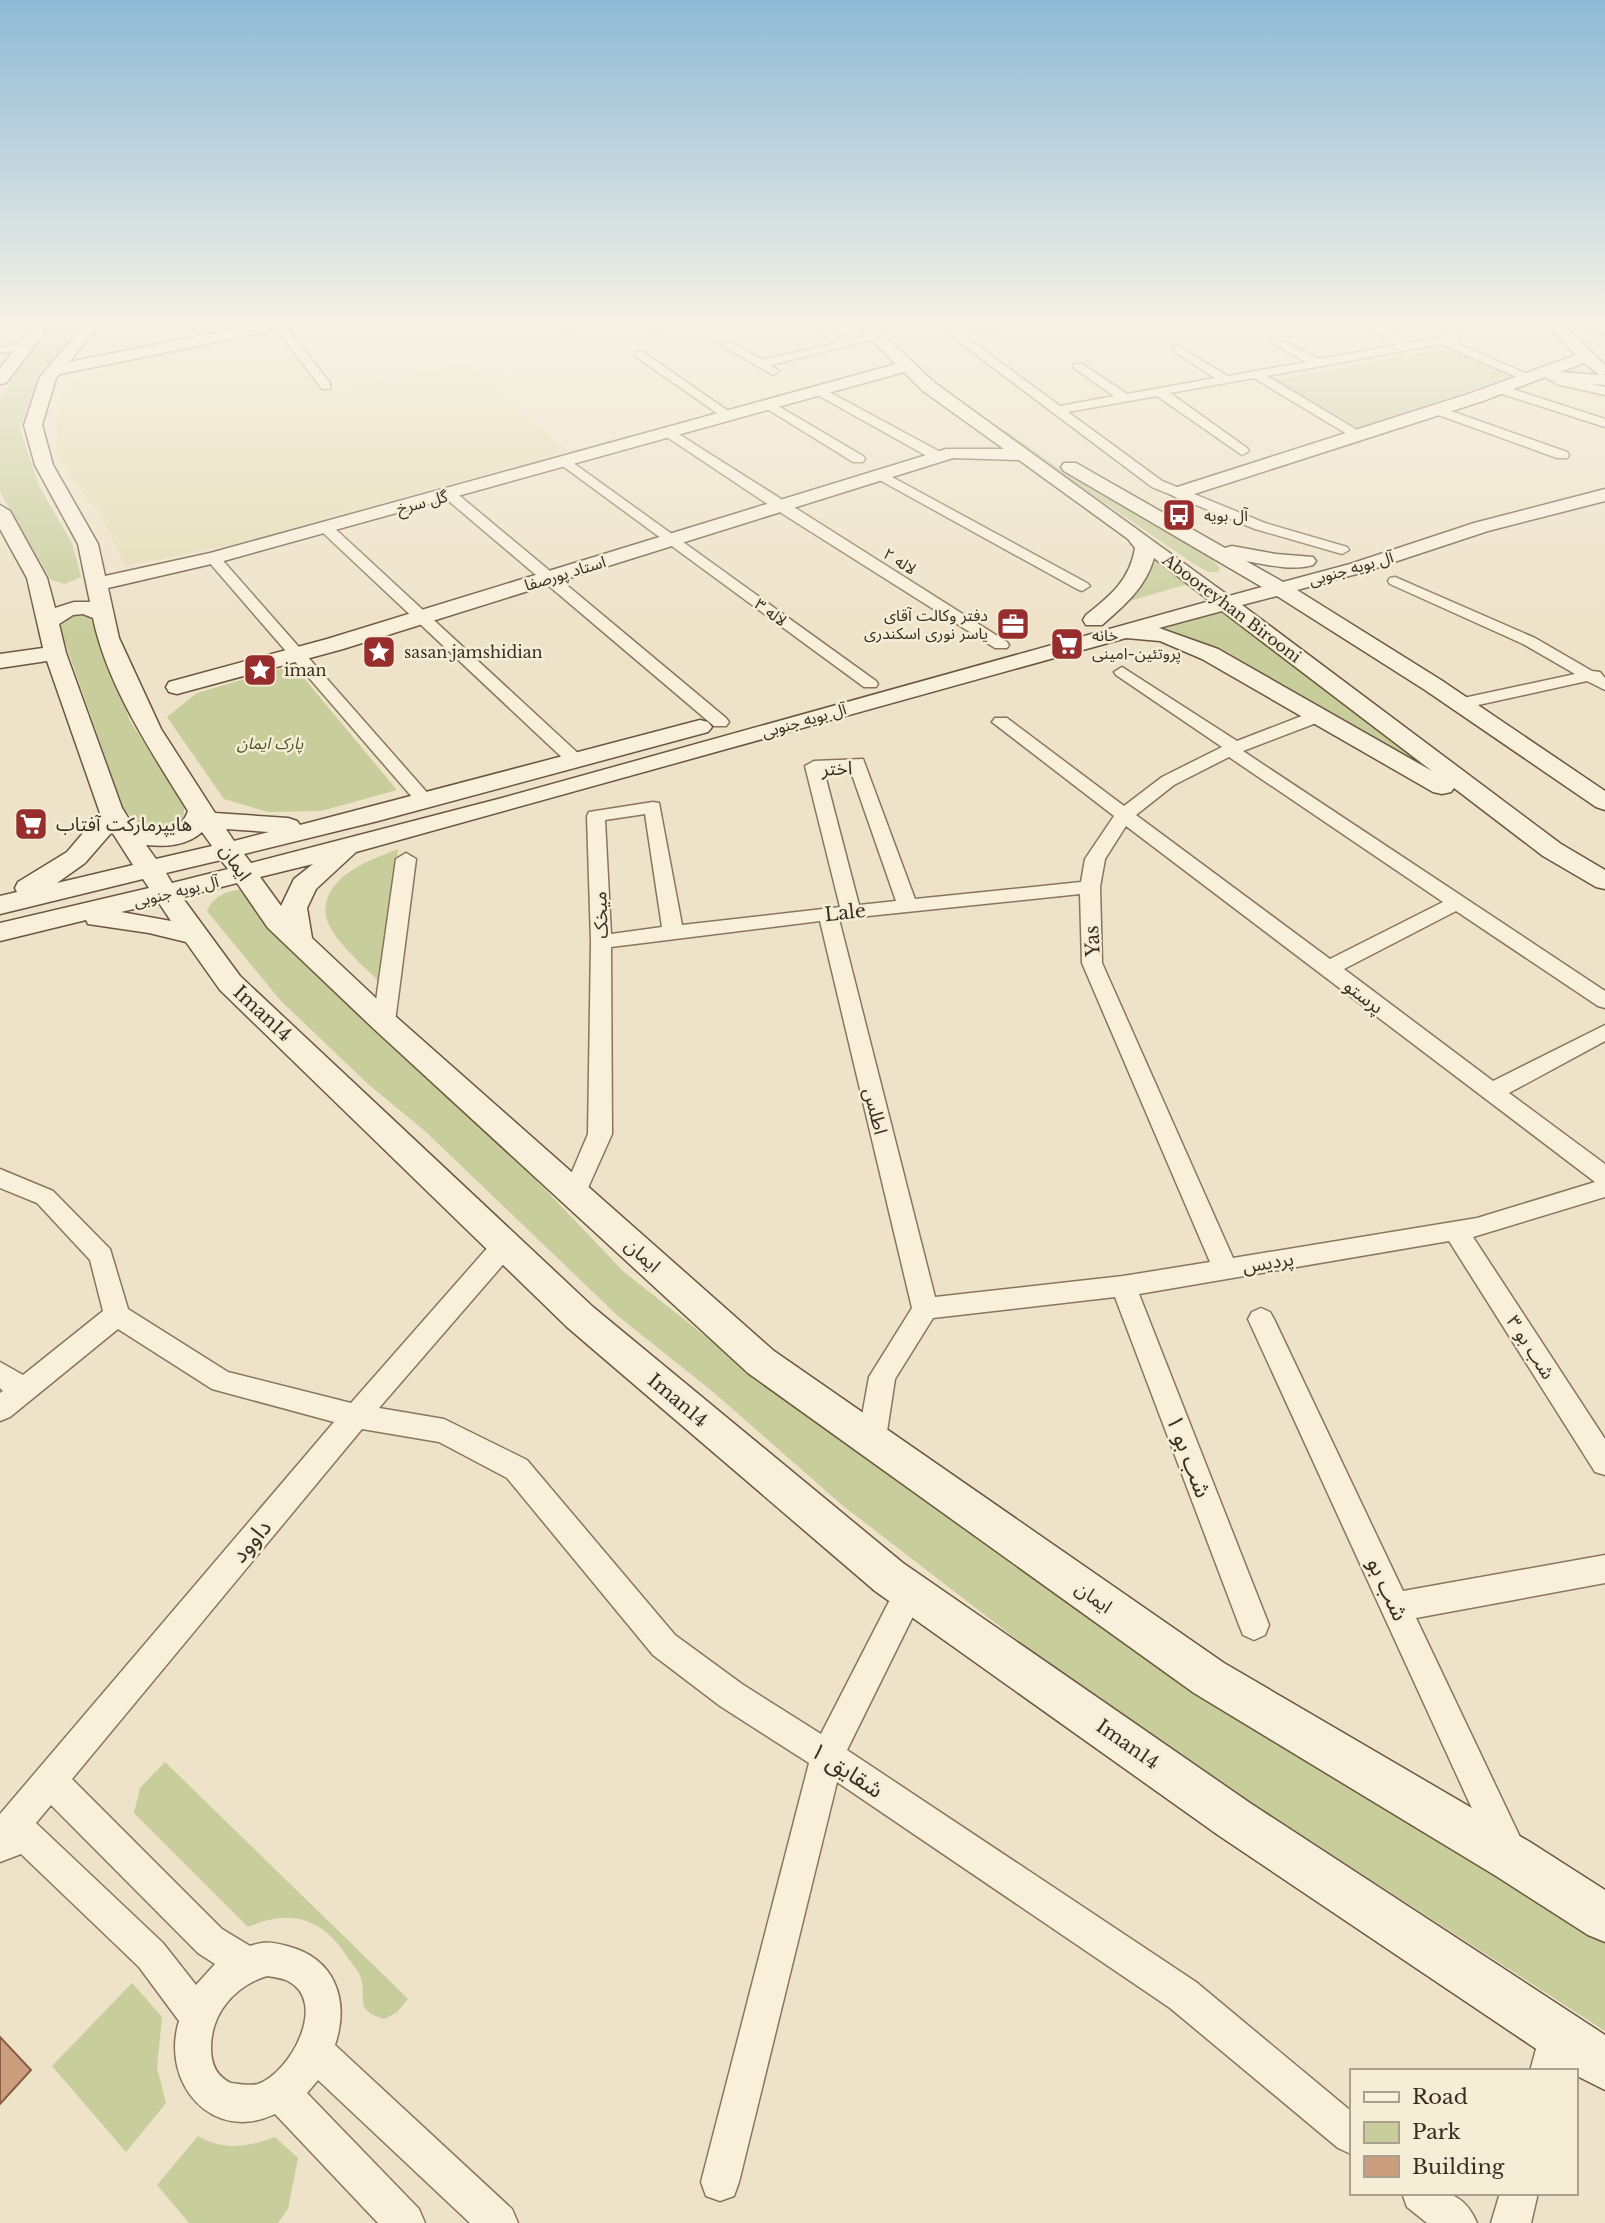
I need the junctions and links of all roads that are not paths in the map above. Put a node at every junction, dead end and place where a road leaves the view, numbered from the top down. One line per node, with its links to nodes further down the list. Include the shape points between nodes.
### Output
1 (35, 431): 41 (main road, ایمان, via 44,465 88,544)
2 (673, 431): 13 (main road, گل سرخ)
3 (812, 431): 19 (street)
4 (898, 431): 16 (street)
5 (979, 431): 16 (main road)
6 (989, 431): 17 (main road, Abooreyhan Birooni)
7 (1018, 431): 33 (main road, Abooreyhan Birooni)
8 (1086, 431): 24 (street, via 1157,484)
9 (1214, 431): 15 (street)
10 (1348, 431): 14 (street)
11 (1373, 431): 14 (main road)
12 (1495, 431): 18 (street)
13 (669, 432): 20 (main road, گل سرخ); 28 (street, لاله ۲)
14 (1357, 436): 24 (main road)
15 (1242, 451)
16 (945, 455): 17 (main road); 21 (main road, استاد پورصفا)
17 (1023, 455): 31 (main road, Abooreyhan Birooni)
18 (1562, 455)
19 (858, 459)
20 (565, 461): 25 (main road, گل سرخ); 32 (street)
21 (881, 475): 28 (main road, استاد پورصفا); 42 (street)
22 (1605, 477): 23 (main road, آل بویه جنوبی)
23 (1555, 490): 27 (main road); 34 (main road, آل بویه جنوبی)
24 (1178, 493): 34 (street, via 1260,526)
25 (450, 494): 30 (main road, گل سرخ); 39 (street)
26 (1605, 495): 27 (main road, آل بویه جنوبی)
27 (1580, 502): 37 (main road, آل بویه جنوبی, via 1481,527)
28 (780, 506): 32 (main road, استاد پورصفا); 52 (street, لاله ۲)
29 (0, 511): 41 (main road, Iman14)
30 (326, 528): 35 (main road, گل سرخ); 47 (street)
31 (1138, 538): 43 (main road, Abooreyhan Birooni); 48 (main road, via 1145,548 1144,567 1115,604)
32 (672, 540): 39 (main road, استاد پورصفا); 57 (street, لاله ۳)
33 (1209, 547): 36 (main road); 38 (main road, Abooreyhan Birooni)
34 (1342, 550): 36 (main road, آل بویه جنوبی)
35 (213, 558): 41 (main road, گل سرخ); 53 (street)
36 (1306, 561): 38 (main road, آل بویه جنوبی)
37 (1357, 568): 44 (main road, آل بویه جنوبی); 51 (main road, via 1341,599)
38 (1255, 574): 43 (main road, آل بویه جنوبی); 44 (main road, Abooreyhan Birooni)
39 (548, 578): 47 (main road, استاد پورصفا); 64 (street)
40 (1395, 581): 56 (street)
41 (72, 584): 46 (main road, ایمان); 50 (main road, Iman14)
42 (1082, 586)
43 (1207, 587): 45 (main road, Abooreyhan Birooni); 48 (main road, آل بویه جنوبی)
44 (1279, 588): 45 (main road, آل بویه جنوبی); 51 (main road, Abooreyhan Birooni)
45 (1225, 603): 49 (main road, آل بویه جنوبی); 75 (main road, Abooreyhan Birooni)
46 (103, 616): 50 (main road, via 94,609 76,608 57,615); 58 (main road, ایمان)
47 (422, 617): 53 (main road, استاد پورصفا); 67 (street)
48 (1094, 620): 52 (main road, آل بویه جنوبی)
49 (1112, 635): 62 (main road, via 1163,635 1182,641); 74 (main road, آل بویه جنوبی)
50 (51, 639): 54 (main road); 72 (main road, Iman14)
51 (1361, 641): 61 (main road, Abooreyhan Birooni)
52 (1001, 645): 57 (main road, آل بویه جنوبی)
53 (298, 655): 60 (main road, استاد پورصفا); 68 (street)
54 (0, 661)
55 (1122, 672): 66 (street)
56 (1597, 675): 59 (street); 61 (street)
57 (870, 684): 64 (main road, آل بویه جنوبی)
58 (129, 685): 60 (main road); 63 (main road, ایمان)
59 (1605, 685)
60 (177, 687): 63 (main road)
61 (1460, 704): 69 (main road, Abooreyhan Birooni)
62 (1318, 716): 66 (street, Yas); 75 (main road)
63 (145, 720): 71 (main road, ایمان)
64 (720, 722): 67 (main road, آل بویه جنوبی)
65 (1001, 722): 70 (street, پرستو)
66 (1233, 749): 70 (street, Yas, via 1168,781); 80 (street)
67 (575, 760): 68 (main road, آل بویه جنوبی)
68 (425, 801): 73 (main road, آل بویه جنوبی)
69 (1605, 802)
70 (1124, 815): 79 (street, Yas, via 1095,859); 91 (street, پرستو)
71 (204, 816): 72 (main road, via 193,828 160,839); 73 (main road, via 261,826); 77 (main road, ایمان)
72 (119, 824): 81 (main road, Iman14); 82 (main road, via 60,871)
73 (324, 827): 77 (main road, آل بویه جنوبی)
74 (355, 843): 77 (main road, آل بویه جنوبی); 89 (main road, via 304,885 293,908)
75 (1552, 849): 78 (main road, Abooreyhan Birooni)
76 (406, 859): 93 (street)
77 (242, 871): 81 (main road, آل بویه جنوبی); 81 (main road, via 233,886); 89 (main road, ایمان, via 278,922)
78 (1605, 881)
79 (1090, 887): 83 (street, Lale); 102 (street, Yas, via 1092,963)
80 (1458, 902): 91 (street); 92 (street)
81 (173, 903): 82 (main road, آل بویه جنوبی); 86 (main road, آل بویه جنوبی); 86 (main road, via 114,918); 101 (main road, Iman14, via 230,983)
82 (0, 904)
83 (908, 906): 84 (street, Lale); 84 (street, اختر, via 857,763 814,766)
84 (851, 912): 85 (street, Lale)
85 (828, 914): 88 (street, Lale); 104 (street, اطلس)
86 (66, 917): 87 (main road, آل بویه جنوبی)
87 (0, 932)
88 (673, 932): 90 (street, Lale); 90 (street, میخک, via 653,807 596,816)
89 (298, 940): 93 (main road, ایمان)
90 (601, 942): 99 (street, میخک, via 600,1133)
91 (1328, 969): 95 (street, پرستو)
92 (1605, 1001)
93 (384, 1022): 99 (main road, ایمان)
94 (1605, 1032): 95 (street)
95 (1491, 1091): 96 (street, پرستو)
96 (1605, 1177)
97 (0, 1178): 105 (street, via 45,1197 101,1256)
98 (1605, 1188): 100 (street, پردیس)
99 (575, 1193): 111 (main road, ایمان, via 761,1362)
100 (1456, 1231): 102 (street, پردیس); 112 (street, شب بو ۳)
101 (505, 1245): 110 (street, داوود); 114 (main road, Iman14, via 580,1317)
102 (1225, 1268): 103 (street, پردیس)
103 (1123, 1286): 104 (street, پردیس); 116 (street, شب بو ۱)
104 (925, 1309): 111 (street, via 882,1377)
105 (117, 1315): 108 (street); 110 (street, شقایق ۱, via 222,1381)
106 (1261, 1319): 115 (street, شب بو)
107 (0, 1373): 108 (street)
108 (23, 1391): 109 (street)
109 (0, 1409)
110 (356, 1416): 117 (street, شقایق ۱, via 444,1431 517,1469 664,1645); 118 (street, داوود)
111 (872, 1438): 120 (main road, ایمان, via 1209,1678)
112 (1605, 1463)
113 (1605, 1569): 115 (street)
114 (910, 1592): 117 (street); 124 (main road, Iman14, via 1234,1819)
115 (1396, 1607): 120 (street, شب بو)
116 (1254, 1625)
117 (827, 1756): 129 (street, شقایق ۱, via 1183,1995); 130 (street)
118 (52, 1779): 119 (street, داوود); 122 (street, via 210,1941)
119 (0, 1843): 123 (street, via 26,1836 151,1955)
120 (1513, 1859): 121 (main road, ایمان)
121 (1605, 1917)
122 (246, 1964): 123 (street, via 210,1995); 125 (street, via 287,1959 304,1967 317,1981 324,2002 324,2026)
123 (198, 2017): 128 (street, via 192,2040 193,2064 201,2084 215,2098 235,2105 258,2103)
124 (1557, 2033): 126 (main road, Iman14); 127 (street)
125 (316, 2052): 128 (street, via 301,2075); 134 (street)
126 (1605, 2066)
127 (1548, 2069)
128 (281, 2092): 133 (street)
129 (1350, 2134)
130 (720, 2182)
131 (1423, 2195): 135 (street)
132 (1518, 2195): 136 (street)
133 (405, 2223)
134 (498, 2223)
135 (1457, 2223)
136 (1511, 2223)

